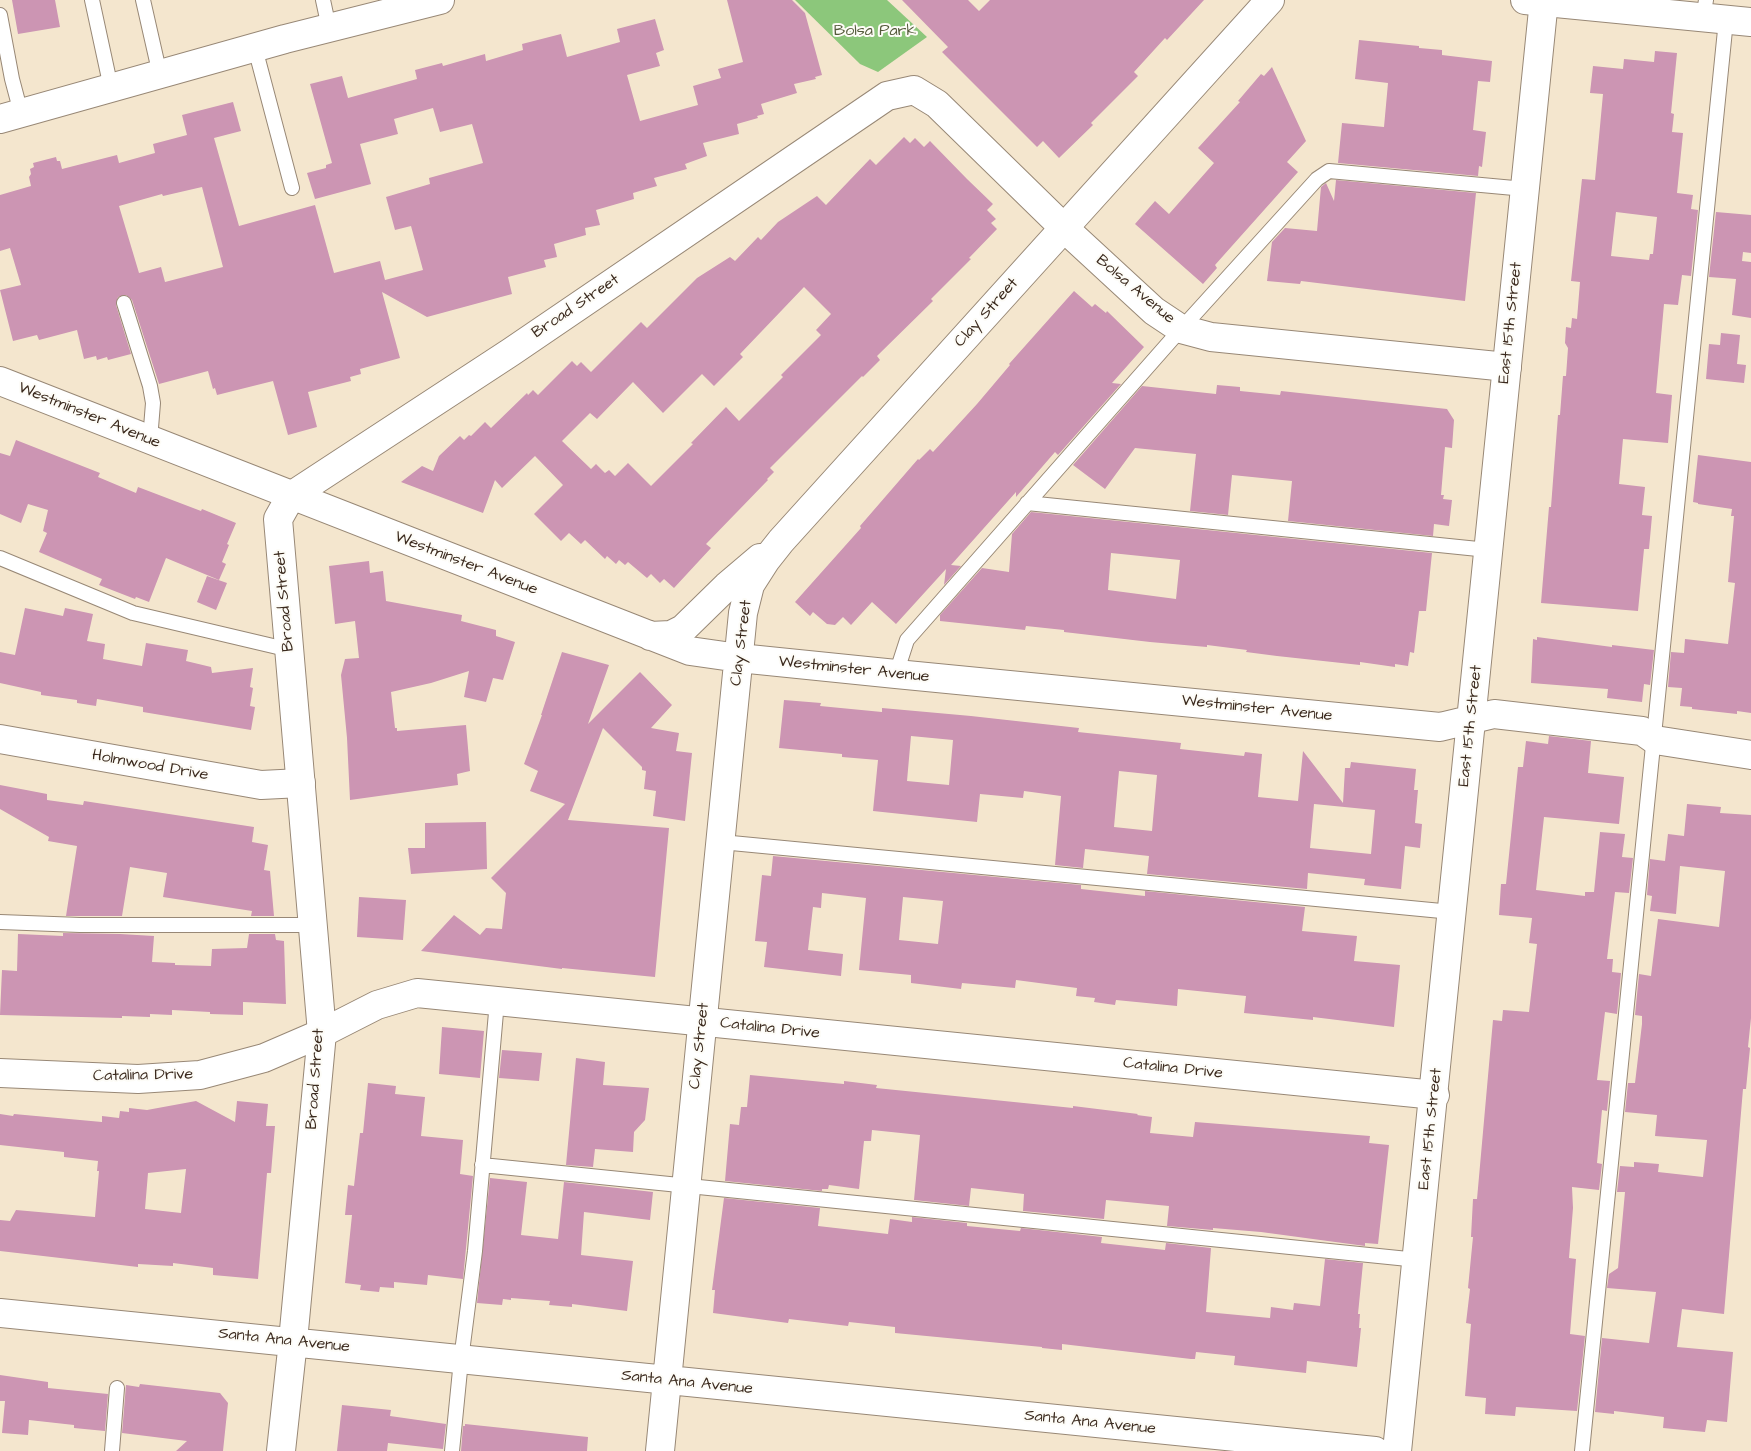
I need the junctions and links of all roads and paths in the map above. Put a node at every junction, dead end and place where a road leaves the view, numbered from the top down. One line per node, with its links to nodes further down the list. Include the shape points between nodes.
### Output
1 (92, 0): 12 (lane)
2 (143, 0): 11 (lane)
3 (323, 0): 9 (lane)
4 (440, 0): 9 (street)
5 (1270, 0): 17 (street, Clay Street)
6 (1538, 1): 8 (street); 16 (street, East 15th Street)
7 (0, 15): 14 (lane, via 12,79)
8 (1721, 15): 34 (lane)
9 (329, 28): 10 (street)
10 (255, 48): 11 (street); 15 (lane)
11 (160, 75): 12 (street)
12 (111, 88): 14 (street)
13 (914, 90): 17 (street, Bolsa Avenue, via 938,104); 23 (street, Broad Street, via 887,96 511,352)
14 (10, 116)
15 (292, 188)
16 (1526, 189): 19 (lane, via 1329,171 1317,179); 20 (street, East 15th Street)
17 (1064, 228): 19 (street, Bolsa Avenue, via 1154,311); 25 (street, Clay Street)
18 (124, 303): 22 (lane, via 150,386 153,403)
19 (1180, 329): 20 (street, Bolsa Avenue, via 1211,337); 24 (lane)
20 (1507, 367): 26 (street, East 15th Street)
21 (0, 380): 22 (street, Westminster Avenue)
22 (150, 440): 23 (street, Westminster Avenue)
23 (291, 496): 28 (street, Westminster Avenue); 29 (street, Broad Street, via 278,519)
24 (1027, 504): 26 (lane); 31 (lane, via 907,640)
25 (781, 541): 28 (street, via 727,586 683,629 671,635); 30 (street, Clay Street, via 750,585)
26 (1488, 550): 32 (street, East 15th Street)
27 (0, 558): 29 (lane, via 133,613)
28 (650, 636): 30 (street, Westminster Avenue, via 690,652)
29 (290, 650): 36 (street, Broad Street)
30 (739, 658): 31 (street, Westminster Avenue); 37 (street, Clay Street)
31 (896, 674): 32 (street, Westminster Avenue, via 1440,726)
32 (1472, 719): 34 (street, Westminster Avenue, via 1494,714 1514,716 1642,731); 38 (street, East 15th Street)
33 (0, 739): 36 (street, Holmwood Drive, via 261,785)
34 (1655, 740): 35 (street, Westminster Avenue); 60 (lane)
35 (1751, 755)
36 (301, 783): 40 (street, Broad Street)
37 (721, 842): 38 (lane); 42 (street, Clay Street)
38 (1452, 912): 45 (street, East 15th Street)
39 (0, 922): 40 (lane)
40 (312, 925): 43 (street, Broad Street)
41 (497, 1001): 42 (street, Catalina Drive); 43 (street, Catalina Drive, via 417,993 377,1005); 46 (lane)
42 (702, 1022): 45 (street, Catalina Drive); 47 (street, Clay Street)
43 (322, 1033): 44 (street, Catalina Drive, via 264,1058 200,1075 138,1079); 50 (street, Broad Street)
44 (0, 1073)
45 (1435, 1095): 48 (street, East 15th Street)
46 (482, 1165): 47 (lane); 51 (lane)
47 (686, 1187): 48 (lane); 52 (street, Clay Street)
48 (1418, 1260): 59 (street, East 15th Street)
49 (0, 1313): 50 (street, Santa Ana Avenue)
50 (293, 1342): 51 (street, Santa Ana Avenue); 55 (street, Broad Street)
51 (461, 1360): 52 (street, Santa Ana Avenue); 56 (lane)
52 (667, 1381): 57 (street, Clay Street); 58 (street, Santa Ana Avenue)
53 (117, 1388): 54 (lane)
54 (112, 1451)
55 (281, 1451)
56 (452, 1451)
57 (660, 1451)
58 (1375, 1451)
59 (1397, 1451)
60 (1582, 1451)

